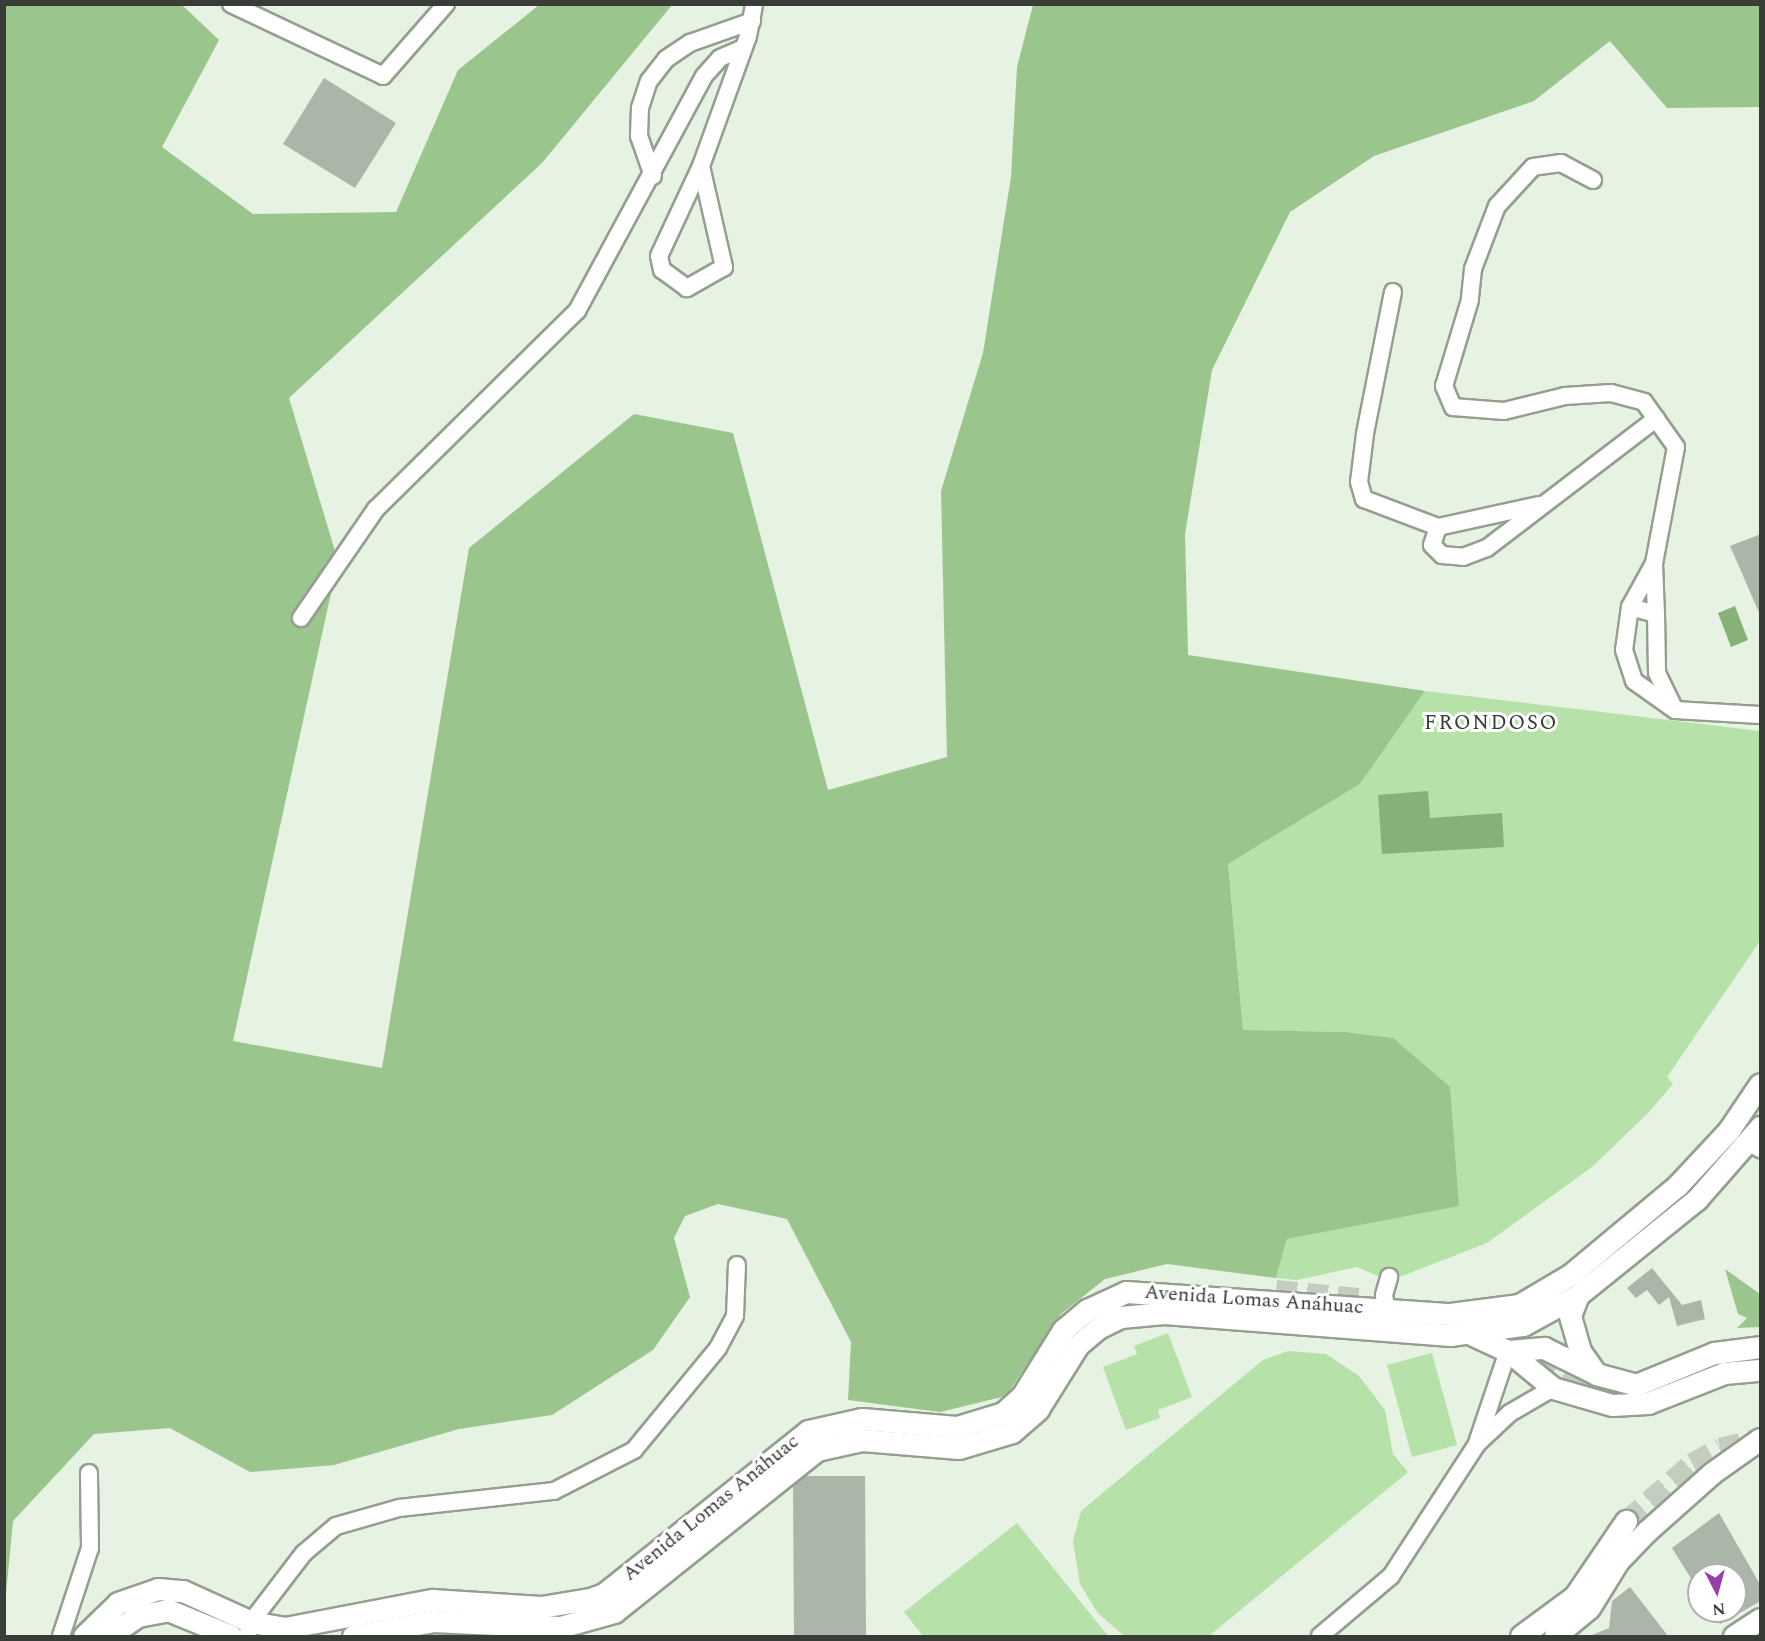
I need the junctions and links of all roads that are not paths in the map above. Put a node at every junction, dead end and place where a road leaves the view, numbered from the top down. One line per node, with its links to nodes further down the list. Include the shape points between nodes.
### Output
1 (231, 4): 2 (street, via 383,76)
2 (446, 4)
3 (753, 13): 4 (street); 6 (street, via 690,43 666,59 649,81 640,108 639,136)
4 (743, 48): 5 (street); 6 (street, via 720,58 704,76)
5 (701, 166): 5 (street, via 659,256 662,270 687,288 724,267)
6 (652, 176): 15 (street, via 577,311 376,509)
7 (1593, 180): 9 (street, via 1561,163 1533,167 1497,206 1473,269 1470,300 1444,386 1453,407 1503,411 1565,396 1611,393 1644,402)
8 (1393, 292): 11 (street, via 1365,434 1360,492 1364,499)
9 (1656, 419): 10 (street); 12 (street, via 1676,447)
10 (1539, 505): 11 (street); 11 (street, via 1487,548 1463,557 1442,555 1432,545)
11 (1438, 527)
12 (1654, 563): 13 (street); 14 (street)
13 (1630, 607): 14 (street); 17 (street, via 1624,650)
14 (1656, 614): 16 (street)
15 (301, 618)
16 (1657, 673): 17 (street); 18 (street)
17 (1634, 681): 18 (street, via 1650,697)
18 (1675, 710): 19 (street)
19 (1761, 716)
20 (1761, 1084): 27 (main road, Avenida Lomas Anáhuac, via 1729,1130 1677,1186 1570,1275 1502,1309 1460,1314)
21 (1757, 1140): 26 (main road, Avenida Lomas Anáhuac, via 1697,1199)
22 (738, 1265): 39 (street, via 735,1316 718,1348 634,1450 554,1491 399,1508 336,1526 304,1553)
23 (1389, 1277): 27 (street, via 1384,1295)
24 (1276, 1290): 25 (main road, via 1180,1283)
25 (1126, 1292): 27 (main road, Avenida Lomas Anáhuac); 40 (main road, Avenida Lomas Anáhuac, via 1087,1310 1063,1330 1023,1396 1003,1413 957,1427 862,1419 808,1431 604,1594 541,1607 410,1602)
26 (1578, 1294): 28 (main road, Avenida Lomas Anáhuac, via 1523,1325); 32 (main road, via 1570,1317 1571,1334)
27 (1387, 1311)
28 (1472, 1335): 30 (main road); 45 (main road, Avenida Lomas Anáhuac, via 1164,1313 1121,1317 1098,1328 1078,1345 1038,1409 1012,1432 959,1448 862,1440 817,1450 614,1612 560,1627 433,1621)
29 (1758, 1347): 32 (main road, via 1703,1357 1636,1385)
30 (1508, 1351): 32 (main road, via 1544,1348); 33 (main road); 35 (street)
31 (1761, 1370): 33 (main road, via 1724,1373 1636,1405 1597,1403)
32 (1596, 1374)
33 (1553, 1388): 35 (street, via 1510,1413)
34 (1761, 1440): 48 (main road, via 1712,1473 1647,1531 1618,1561 1589,1608)
35 (1477, 1444): 46 (street, via 1391,1576)
36 (89, 1473): 41 (street, via 90,1548)
37 (1626, 1521): 47 (main road, via 1575,1596)
38 (1761, 1619): 49 (main road)
39 (249, 1629): 40 (main road, Avenida Lomas Anáhuac); 42 (main road, Avenida Lomas Anáhuac, via 183,1591 158,1589 118,1603)
40 (297, 1632)
41 (61, 1636)
42 (84, 1636)
43 (110, 1636): 44 (main road, via 138,1616 168,1610)
44 (231, 1636)
45 (353, 1636)
46 (1320, 1636)
47 (1521, 1636)
48 (1555, 1636)
49 (1734, 1636)

